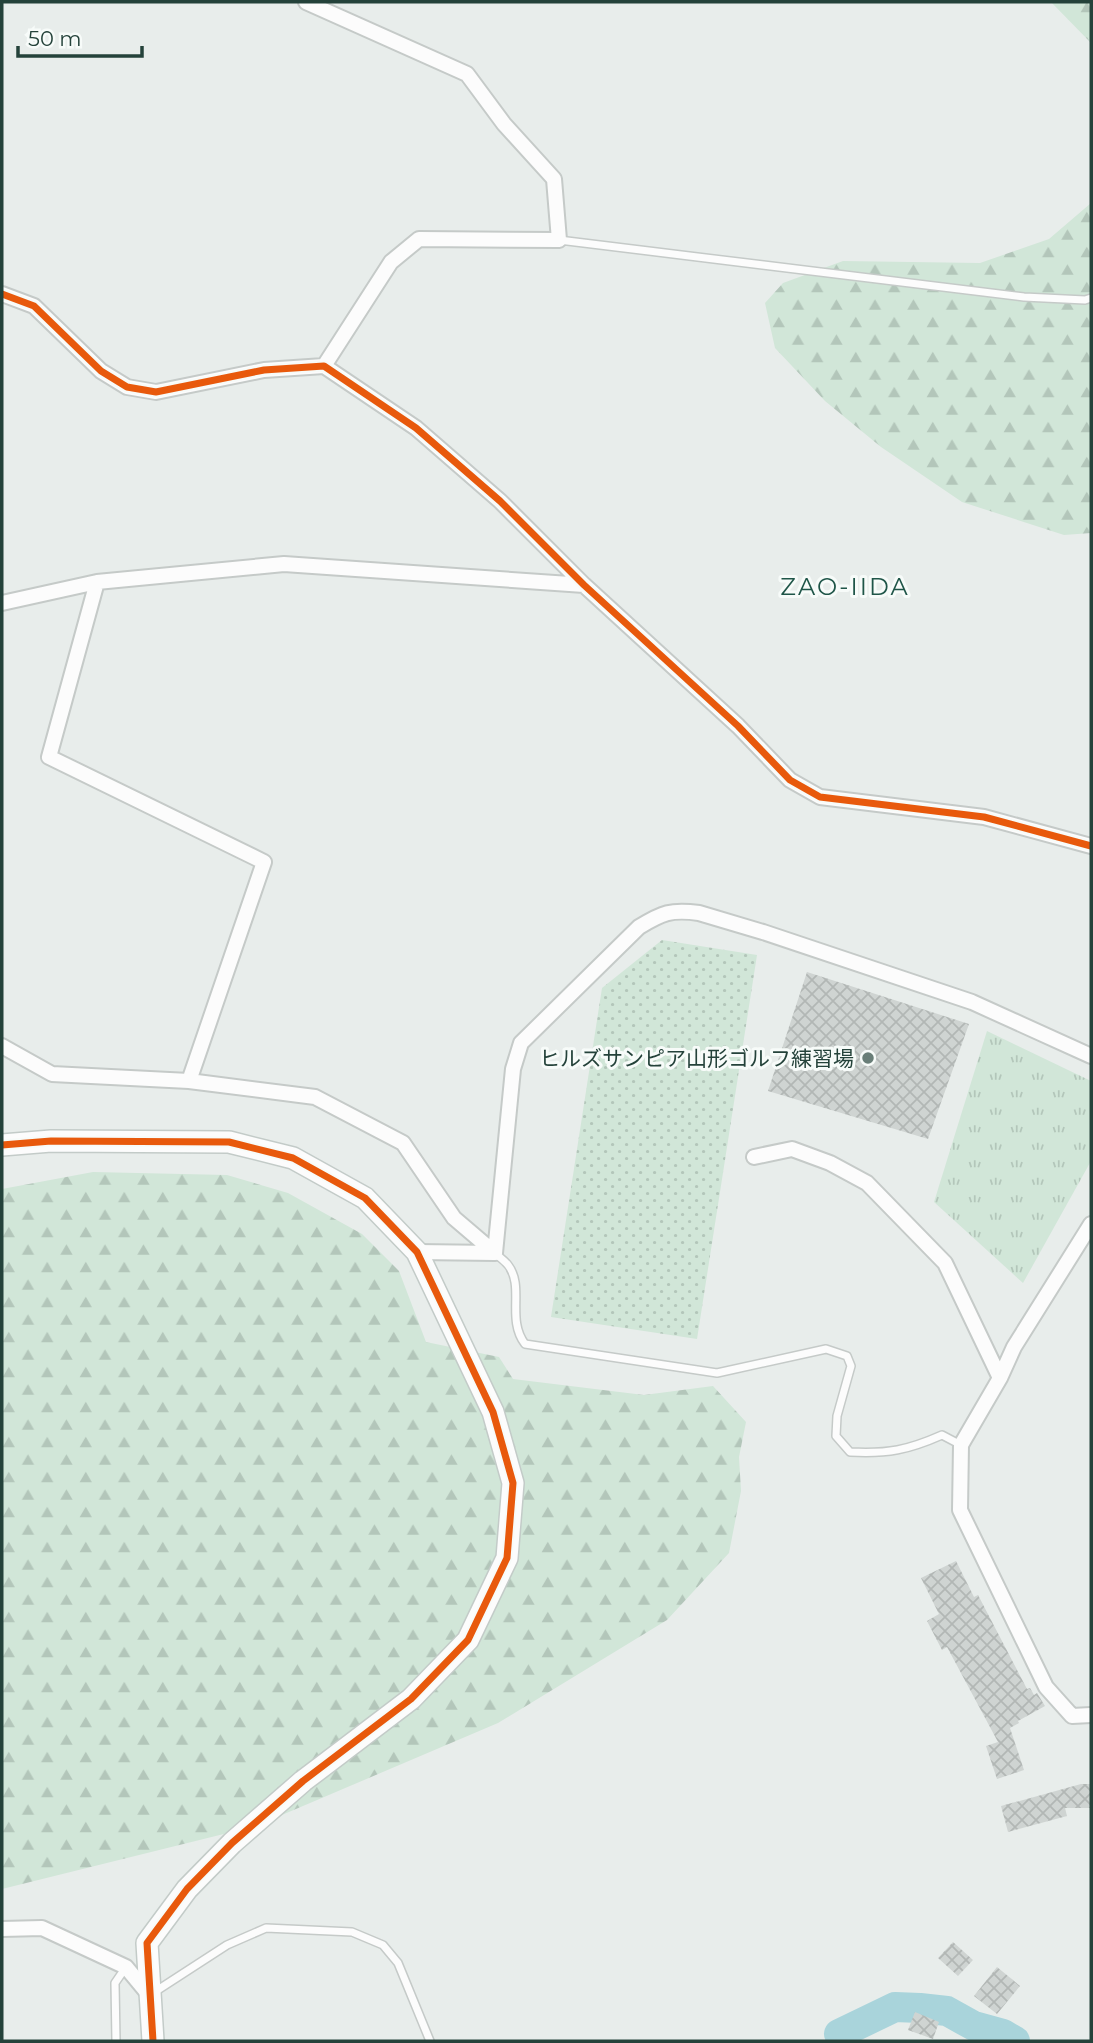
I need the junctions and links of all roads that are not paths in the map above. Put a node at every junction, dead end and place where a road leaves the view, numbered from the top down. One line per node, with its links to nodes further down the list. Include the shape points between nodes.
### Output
1 (306, 2): 2 (street, via 467,74 554,179)
2 (559, 240): 4 (lane, via 1024,297); 5 (street, via 419,239 391,262)
3 (2, 294): 5 (street, via 34,306 101,370 127,387 156,392 264,370)
4 (1091, 298)
5 (324, 366): 7 (street, via 416,428 500,501)
6 (97, 582): 7 (street, via 284,564); 8 (street); 12 (street, via 49,757 264,862)
7 (584, 586): 9 (street, via 790,779 820,797 984,817)
8 (2, 603)
9 (1091, 846)
10 (2, 1046): 12 (street, via 52,1074)
11 (1091, 1056): 17 (street, via 972,1002 886,972 699,913 661,913 639,927 521,1043 513,1069)
12 (189, 1081): 17 (street, via 315,1097 403,1143 454,1218)
13 (2, 1145): 16 (street, via 229,1142 293,1158 365,1198)
14 (754, 1157): 18 (street, via 792,1149 867,1184 945,1263)
15 (1091, 1224): 18 (street, via 1014,1347)
16 (417, 1252): 17 (street); 23 (street, via 493,1412 513,1483 507,1558 468,1640 411,1699 303,1781 187,1889 147,1943)
17 (495, 1253): 19 (lane, via 515,1278 516,1333 525,1344 717,1373 826,1349 847,1356 851,1366 836,1436 850,1452 886,1454 942,1435)
18 (1000, 1378): 19 (street)
19 (961, 1445): 20 (street, via 960,1510 976,1546 1046,1687 1072,1716)
20 (1091, 1715)
21 (2, 1929): 22 (street, via 42,1928)
22 (126, 1967): 23 (street); 24 (lane, via 115,1983)
23 (150, 1996): 25 (street); 26 (lane, via 227,1945 266,1927 352,1931 383,1945 398,1962)
24 (116, 2041)
25 (153, 2041)
26 (430, 2041)

